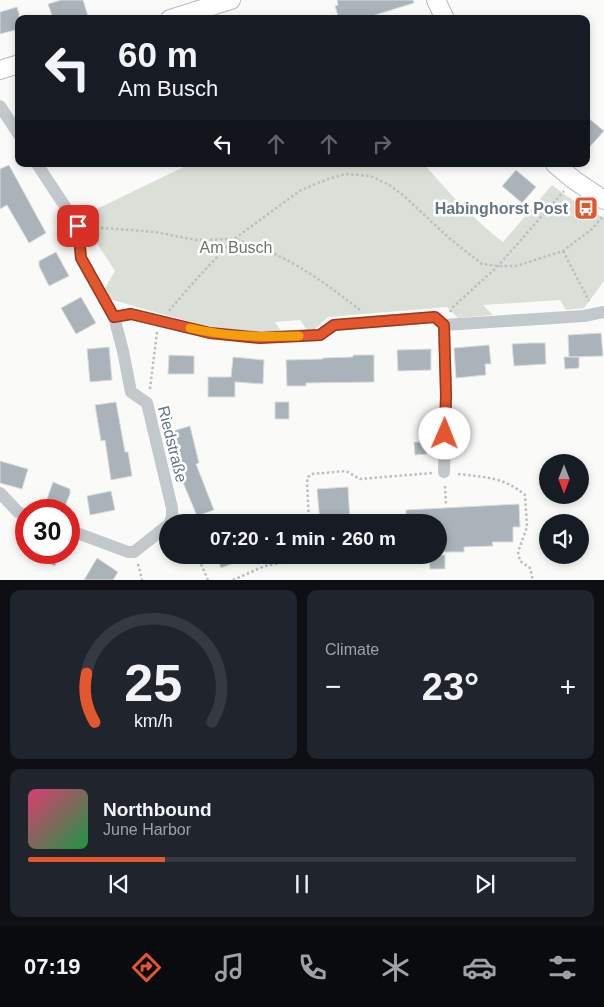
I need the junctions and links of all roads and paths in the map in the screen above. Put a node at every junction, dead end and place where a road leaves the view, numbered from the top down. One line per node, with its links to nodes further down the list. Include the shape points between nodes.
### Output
1 (232, 0): 3 (main road)
2 (436, 0): 4 (main road)
3 (183, 15)
4 (442, 15)
5 (15, 65): 6 (main road)
6 (0, 70)
7 (0, 106): 8 (street)
8 (15, 129)
9 (39, 167): 14 (street, Riedstraße)
10 (559, 167): 11 (main road)
11 (574, 180): 12 (main road); 17 (path)
12 (604, 200)
13 (604, 215): 16 (path, via 592,229)
14 (78, 226): 15 (path, via 155,232 196,240); 19 (street, Riedstraße, via 81,258)
15 (234, 239): 17 (path, via 301,190 346,174 370,176 404,196 482,264); 20 (path); 21 (path, via 256,245 303,270 362,312)
16 (563, 251): 17 (path, via 516,266); 18 (path)
17 (498, 266): 22 (path, via 452,307)
18 (600, 313): 22 (street)
19 (114, 317): 20 (street, via 131,314); 23 (street, Riedstraße, via 131,392)
20 (161, 321): 21 (street, via 210,333 260,338 320,335 334,325); 23 (path)
21 (367, 322): 22 (street, via 435,317)
22 (444, 325): 24 (street)
23 (146, 402): 28 (street, Riedstraße)
24 (444, 472): 26 (path); 29 (path, via 360,479 346,471 312,474 307,482); 36 (path, via 495,479 513,485 524,495 527,527 518,552 520,561 530,568)
25 (0, 493): 27 (street)
26 (446, 504)
27 (15, 509)
28 (172, 514)
29 (309, 514)
30 (159, 532): 31 (street, Riedstraße, via 134,552)
31 (80, 534)
32 (201, 564): 34 (path)
33 (275, 564): 35 (path)
34 (208, 580)
35 (233, 580)
36 (533, 580)

